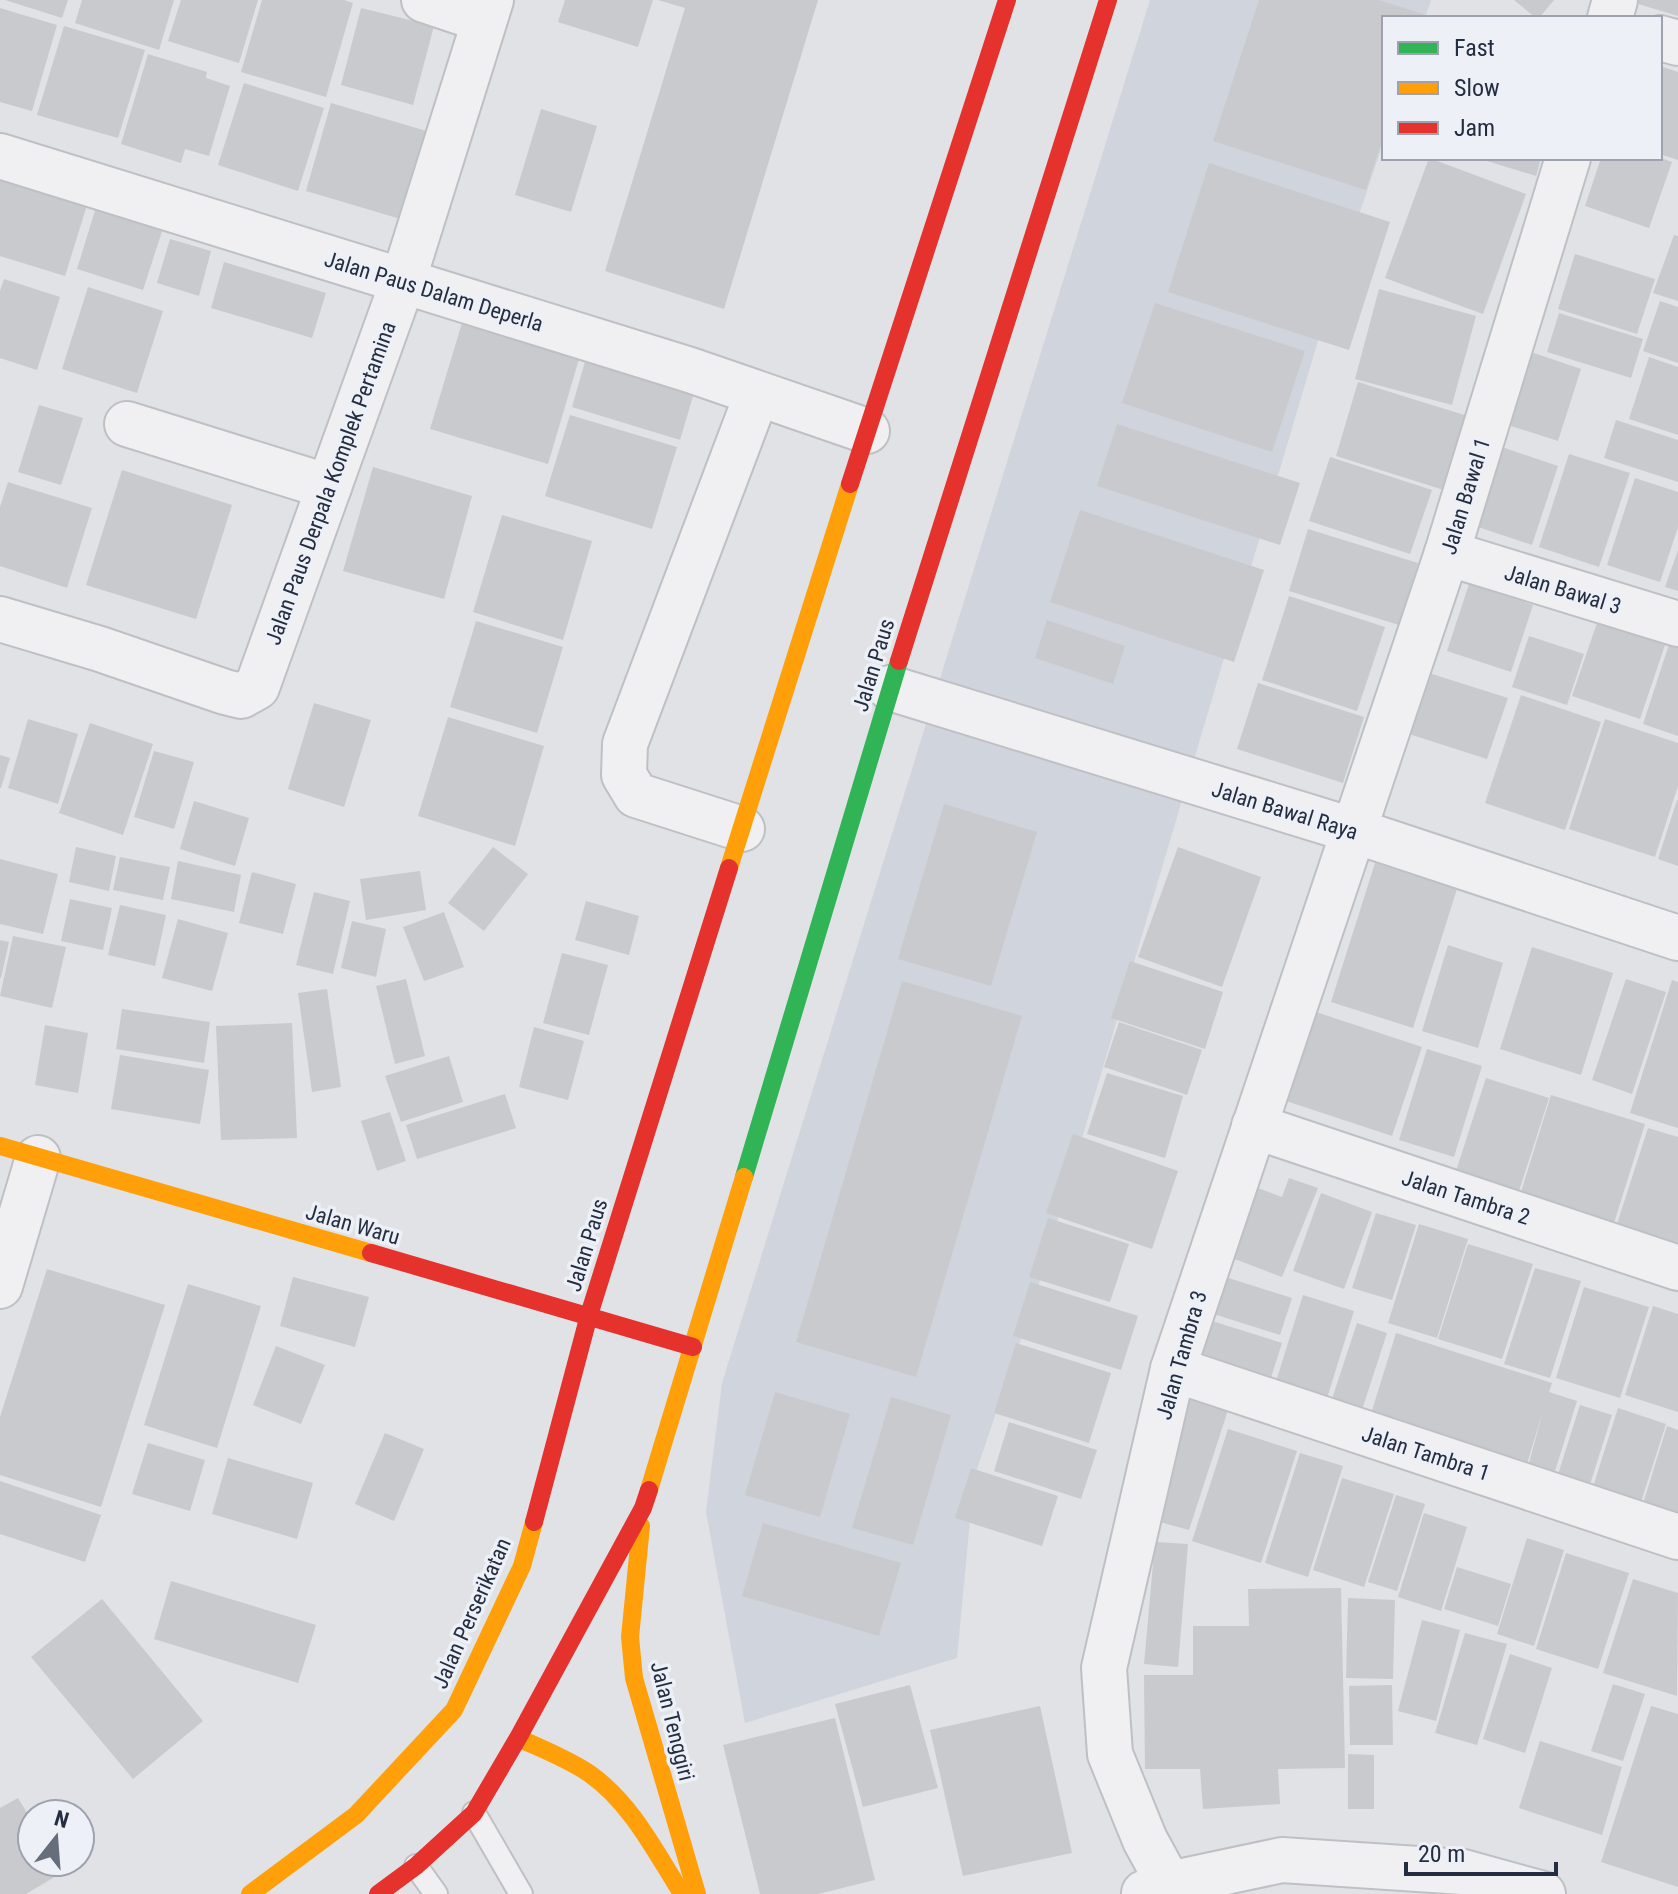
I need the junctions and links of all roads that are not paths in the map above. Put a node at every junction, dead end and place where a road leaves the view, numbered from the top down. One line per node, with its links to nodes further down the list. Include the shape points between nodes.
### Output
1 (424, 0): 4 (street, Jalan Paus Derpala Komplek Pertamina)
2 (1007, 0): 10 (main road, Jalan Paus)
3 (1108, 0): 15 (main road, Jalan Paus)
4 (488, 10): 7 (street, Jalan Paus Derpala Komplek Pertamina)
5 (0, 156): 7 (street, Jalan Paus Dalam Deperla)
6 (1567, 160): 12 (street, Jalan Bawal 1)
7 (403, 281): 8 (street, Jalan Paus Dalam Deperla); 11 (street, Jalan Paus Derpala Komplek Pertamina)
8 (757, 394): 10 (street, Jalan Paus Dalam Deperla); 16 (street, via 625,744 624,775 636,795)
9 (127, 424): 11 (street)
10 (867, 431): 16 (main road, Jalan Paus)
11 (329, 487): 13 (street, Jalan Paus Derpala Komplek Pertamina, via 257,687 241,696)
12 (1447, 553): 14 (street, Jalan Bawal 3); 17 (street, Jalan Bawal 1)
13 (0, 619)
14 (1678, 624)
15 (890, 688): 17 (street, Jalan Bawal Raya); 24 (main road, Jalan Paus)
16 (742, 829): 23 (main road, Jalan Paus)
17 (1355, 831): 18 (street, Jalan Bawal Raya); 19 (street, Jalan Tambra 3)
18 (1678, 938)
19 (1254, 1126): 21 (street, Jalan Tambra 2); 25 (street, Jalan Tambra 3)
20 (19, 1152): 22 (street); 23 (main road, Jalan Waru)
21 (1678, 1268)
22 (0, 1286)
23 (589, 1315): 24 (main road, Jalan Waru); 33 (main road, Jalan Perserikatan, via 522,1566 454,1710 356,1815)
24 (693, 1347): 26 (main road)
25 (1173, 1369): 27 (street, Jalan Tambra 1); 32 (street, Jalan Tambra 3, via 1104,1668 1110,1754 1145,1840)
26 (643, 1508): 28 (main road); 38 (main road, Jalan Tenggiri, via 630,1637 634,1678)
27 (1678, 1537)
28 (518, 1738): 29 (main road); 37 (main road, via 598,1780 628,1810)
29 (474, 1813): 30 (main road); 36 (lane)
30 (416, 1866): 34 (main road); 35 (lane)
31 (1284, 1877): 32 (street); 39 (street, via 1463,1872)
32 (1155, 1889)
33 (250, 1894)
34 (378, 1894)
35 (436, 1894)
36 (521, 1894)
37 (683, 1894)
38 (697, 1894)
39 (1543, 1894)

